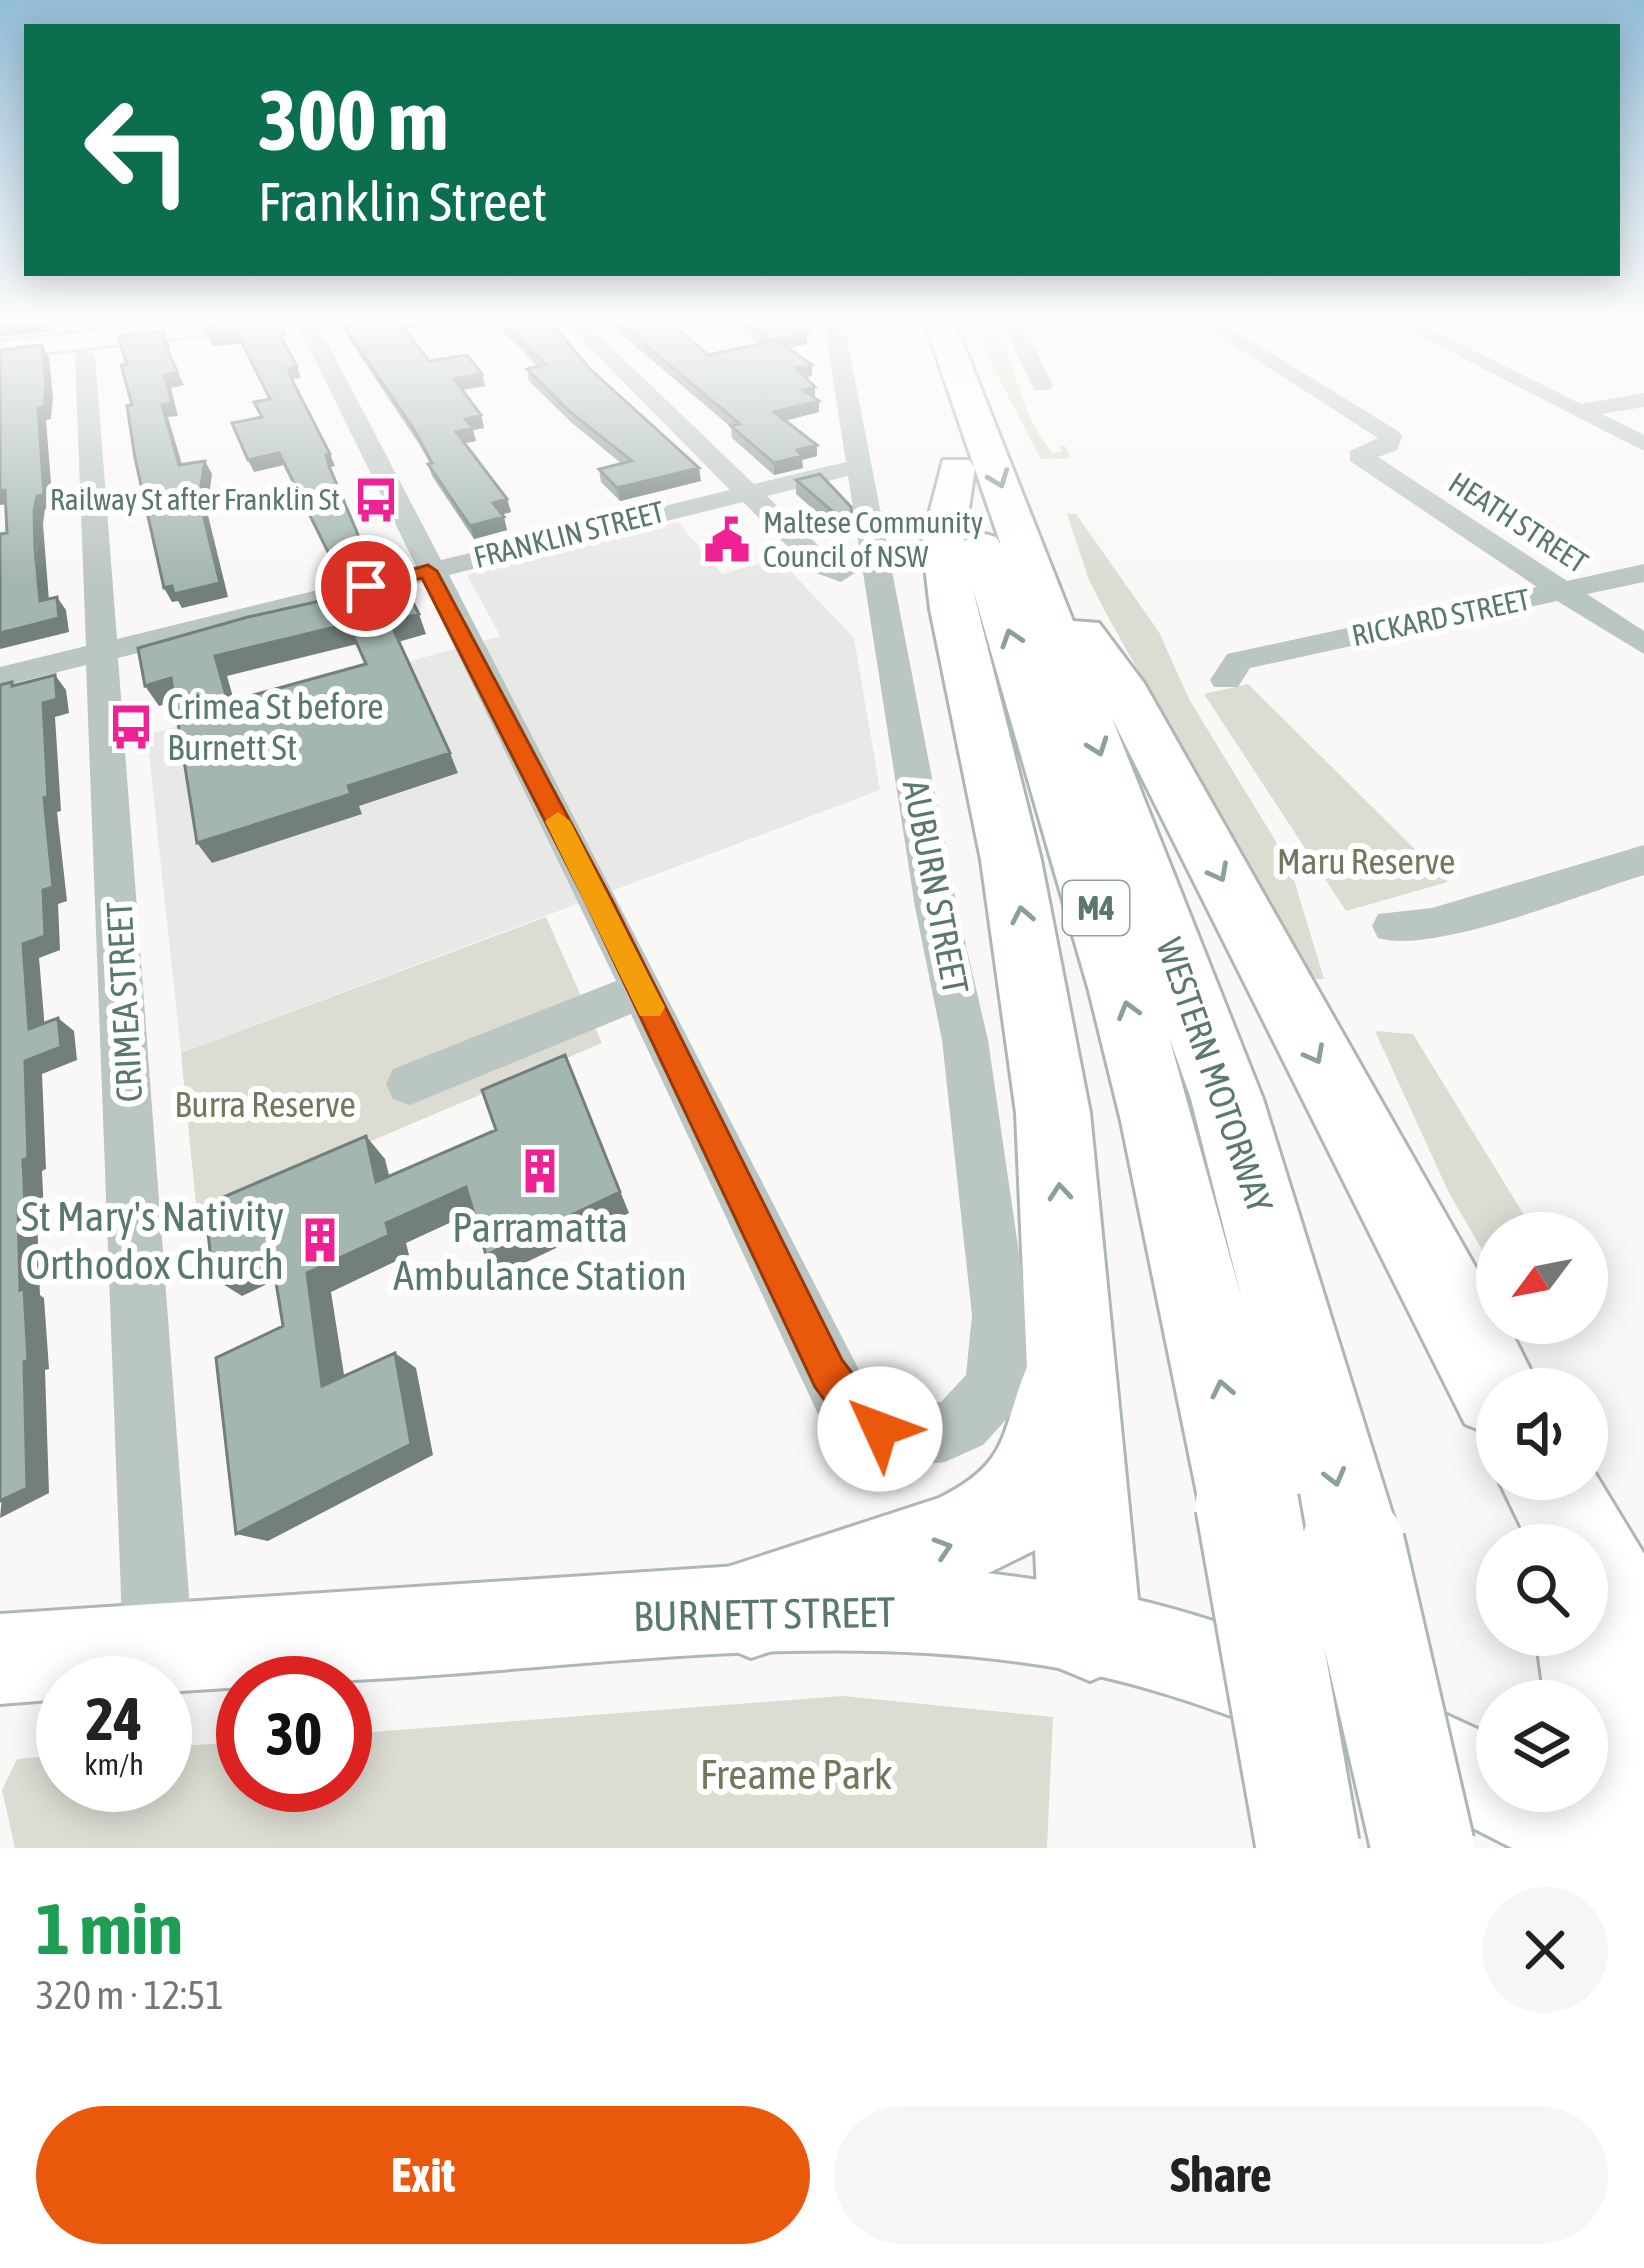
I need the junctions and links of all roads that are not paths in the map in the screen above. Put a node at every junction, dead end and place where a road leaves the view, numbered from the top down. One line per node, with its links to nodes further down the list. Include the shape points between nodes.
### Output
1 (92, 409): 21 (street, CRIMEA STREET)
2 (349, 409): 16 (street)
3 (662, 409): 14 (street)
4 (849, 409): 12 (street, AUBURN STREET)
5 (937, 409): 13 (highway, WESTERN MOTORWAY / M4)
6 (972, 409): 15 (highway, WESTERN MOTORWAY / M4, one-way to 15)
7 (1347, 409): 19 (street, HEATH STREET, via 1390,436 1388,446 1359,456)
8 (1574, 409): 10 (street)
9 (1589, 409): 10 (street)
10 (1578, 411): 11 (street)
11 (1644, 444)
12 (859, 466): 14 (street, FRANKLIN STREET); 26 (street, AUBURN STREET, via 965,1040 1000,1315 990,1393 962,1424 904,1436 861,1417 839,1393)
13 (956, 468): 28 (highway, one-way to 13, via 1034,977 943,541); 40 (highway, WESTERN MOTORWAY / M4, one-way to 13, bridge, via 1199,1285 1122,991)
14 (746, 491): 16 (street, FRANKLIN STREET); 17 (street, via 823,566)
15 (1028, 558): 29 (highway, M4, one-way to 29, via 1119,683); 41 (highway, WESTERN MOTORWAY / M4, one-way to 41, bridge, via 1227,1099 1354,1544)
16 (428, 571): 21 (street, FRANKLIN STREET); 26 (street)
17 (841, 573)
18 (1644, 573): 19 (street, RICKARD STREET)
19 (1562, 591): 20 (street, HEATH STREET); 22 (street, RICKARD STREET)
20 (1644, 645)
21 (104, 651): 23 (street, FRANKLIN STREET); 33 (street, CRIMEA STREET)
22 (1232, 671)
23 (0, 677)
24 (1644, 860): 25 (street, via 1432,924)
25 (1393, 926)
26 (642, 990): 27 (street)
27 (410, 1084)
28 (1067, 1271): 31 (highway, one-way to 28, via 959,1543 1001,1520 1043,1470 1058,1426); 32 (highway)
29 (1484, 1368)
30 (1608, 1589): 34 (highway)
31 (751, 1607): 32 (main road, BURNETT STREET, via 900,1610); 33 (main road, BURNETT STREET)
32 (1090, 1630): 37 (main road, BURNETT STREET, via 1265,1683)
33 (158, 1649): 36 (main road, BURNETT STREET)
34 (1644, 1651)
35 (1591, 1656): 39 (highway, via 1602,1727)
36 (0, 1659)
37 (1476, 1777)
38 (1543, 1812): 39 (main road, BURNETT STREET)
39 (1605, 1846)
40 (1308, 1848)
41 (1423, 1848)

